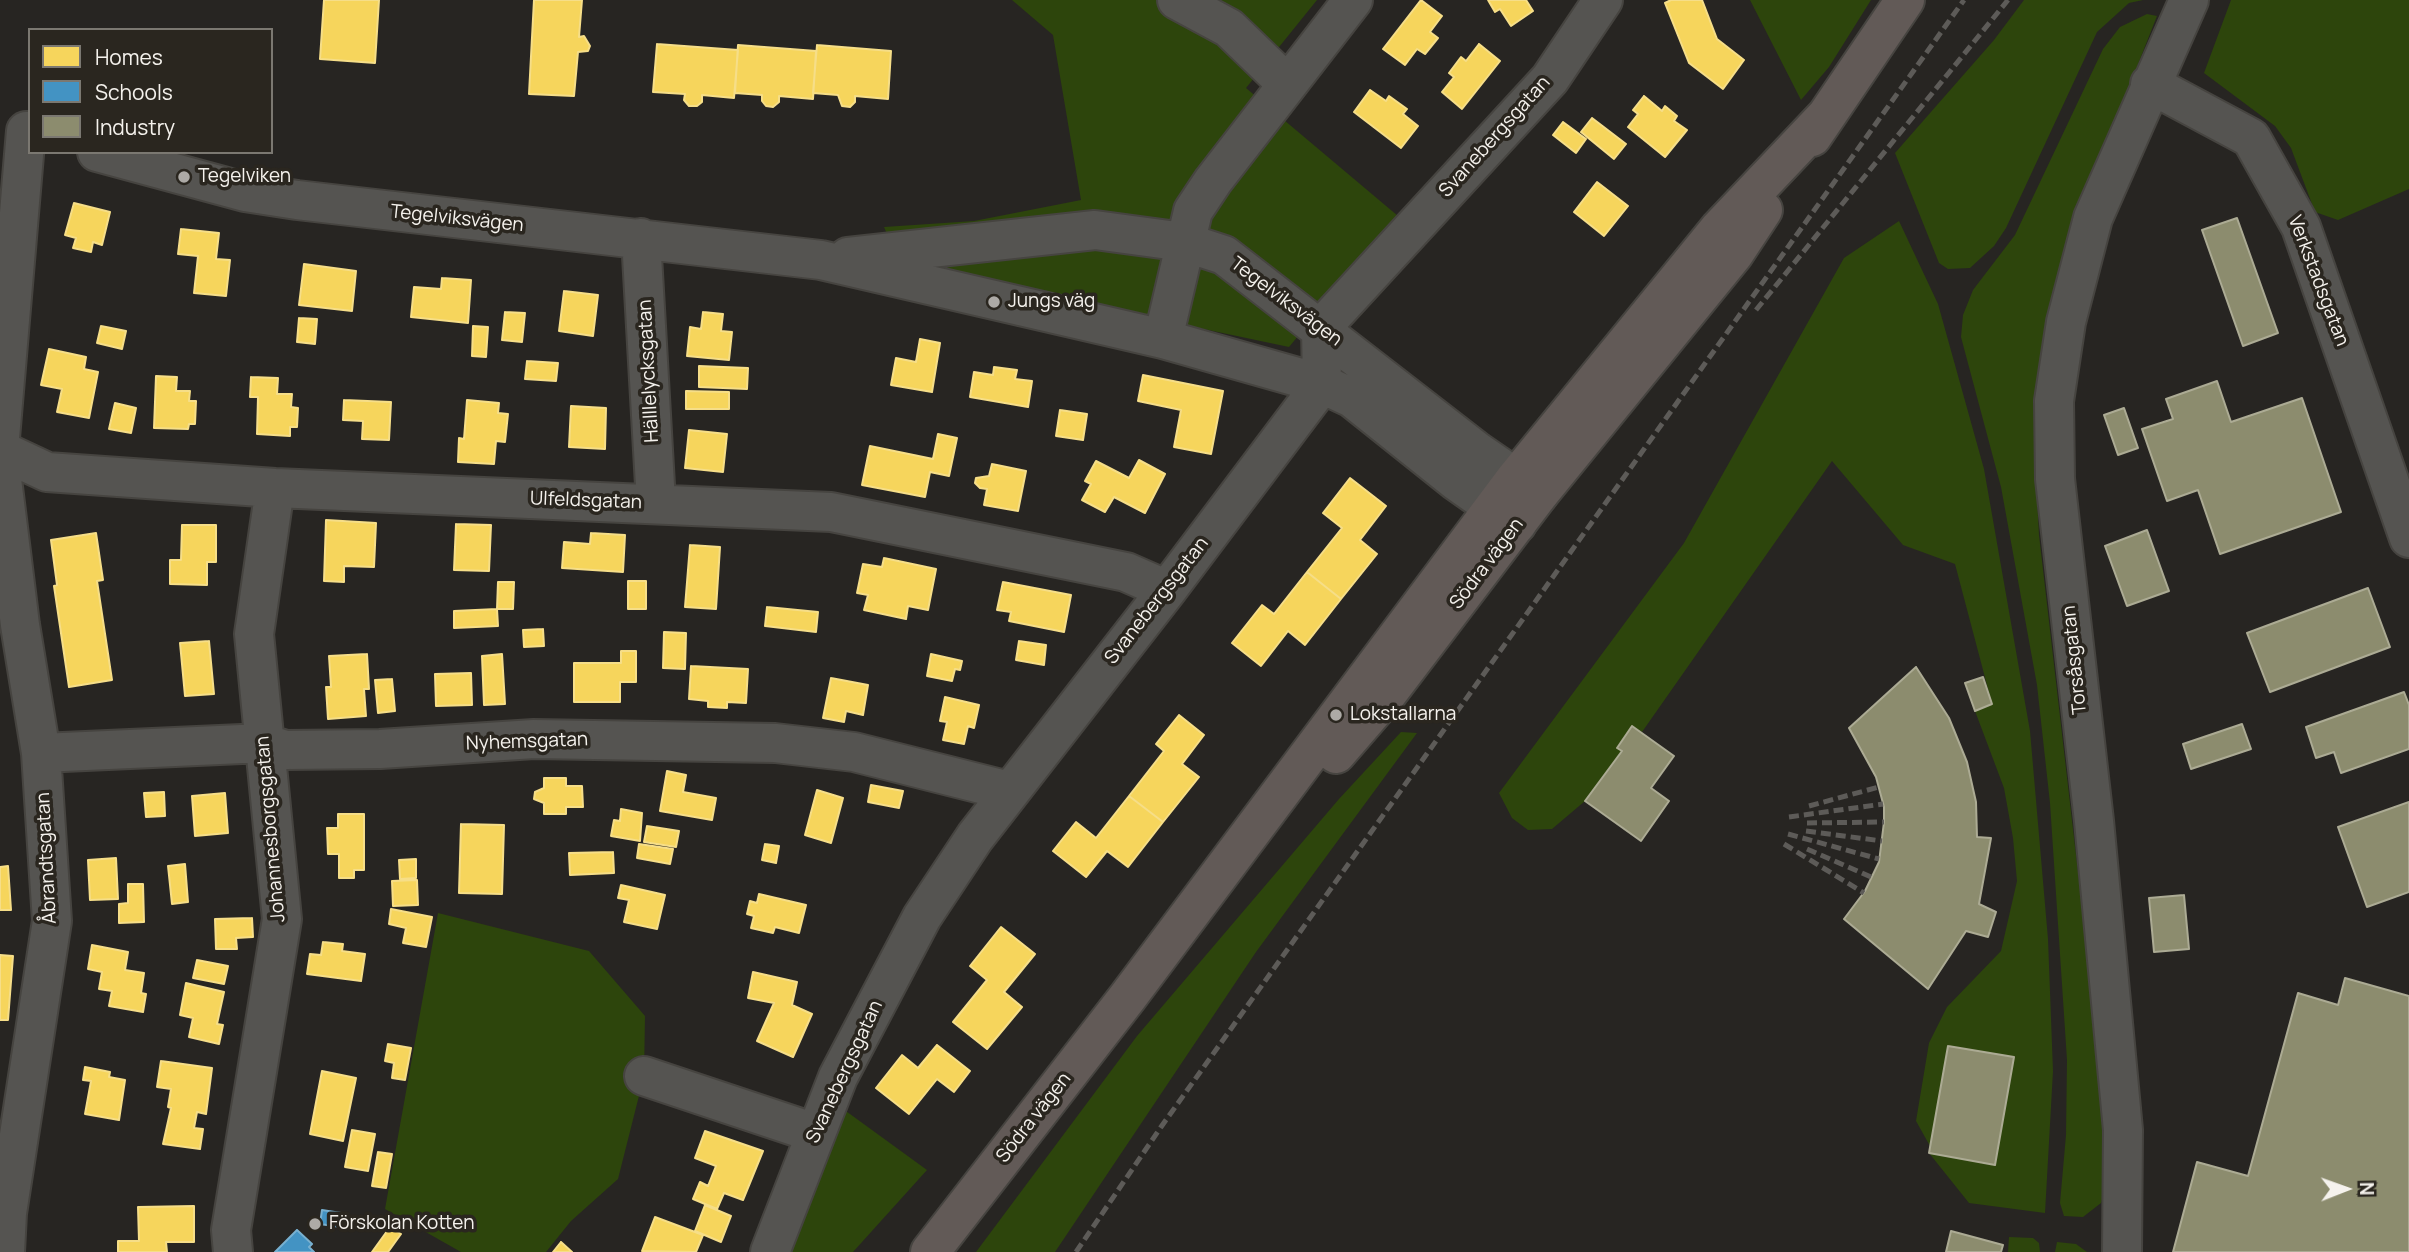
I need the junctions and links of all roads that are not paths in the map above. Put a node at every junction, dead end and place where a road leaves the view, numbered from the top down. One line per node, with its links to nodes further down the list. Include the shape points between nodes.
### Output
1 (1177, 0): 6 (street, via 1229,28)
2 (1353, 0): 6 (street)
3 (1603, 0): 13 (street, Svanebergsgatan, via 1550,79)
4 (1905, 0): 20 (main road, Södra vägen, via 1827,115 1719,229)
5 (2189, 0): 7 (street, Torsåsgatan)
6 (1287, 84): 11 (street, via 1200,201)
7 (2150, 84): 22 (street, Verkstadsgatan, via 2251,138 2301,226); 33 (street, Torsåsgatan, via 2093,218 2066,322 2054,401 2055,479 2123,1130)
8 (18, 129): 16 (street)
9 (103, 154): 10 (street, Tegelviksvägen, via 245,192)
10 (641, 238): 12 (street, Tegelviksvägen); 21 (street, Hälllelycksgatan)
11 (1184, 242): 12 (street, Tegelviksvägen, via 1095,230); 13 (street, Tegelviksvägen, via 1224,255); 14 (street)
12 (821, 260): 14 (street, Tegelviksvägen)
13 (1321, 328): 15 (street); 20 (street, Tegelviksvägen)
14 (1163, 339): 15 (street, Tegelviksvägen)
15 (1321, 384): 20 (street, Tegelviksvägen, via 1352,398); 23 (street, Svanebergsgatan)
16 (0, 438)
17 (0, 450): 19 (street, Ulfeldsgatan, via 47,472)
18 (0, 463): 25 (street, Åbrandtsgatan)
19 (275, 488): 21 (street, Ulfeldsgatan); 24 (street, Johannesborgsgatan, via 254,634)
20 (1516, 501): 29 (main road, Södra vägen)
21 (656, 503): 23 (street, Ulfeldsgatan, via 831,512 1126,572)
22 (2409, 538)
23 (1167, 590): 26 (street, Svanebergsgatan)
24 (264, 743): 25 (street, Nyhemsgatan); 26 (street, Nyhemsgatan, via 285,750 534,739 775,743 854,752); 31 (street, Johannesborgsgatan, via 282,919 231,1230)
25 (41, 753): 30 (street, Åbrandtsgatan, via 52,921 7,1213)
26 (1009, 791): 28 (street, Svanebergsgatan, via 922,917 838,1077)
27 (645, 1076): 28 (street)
28 (815, 1133): 32 (street, Svanebergsgatan)
29 (934, 1247)
30 (5, 1252)
31 (233, 1252)
32 (770, 1252)
33 (2122, 1252)

